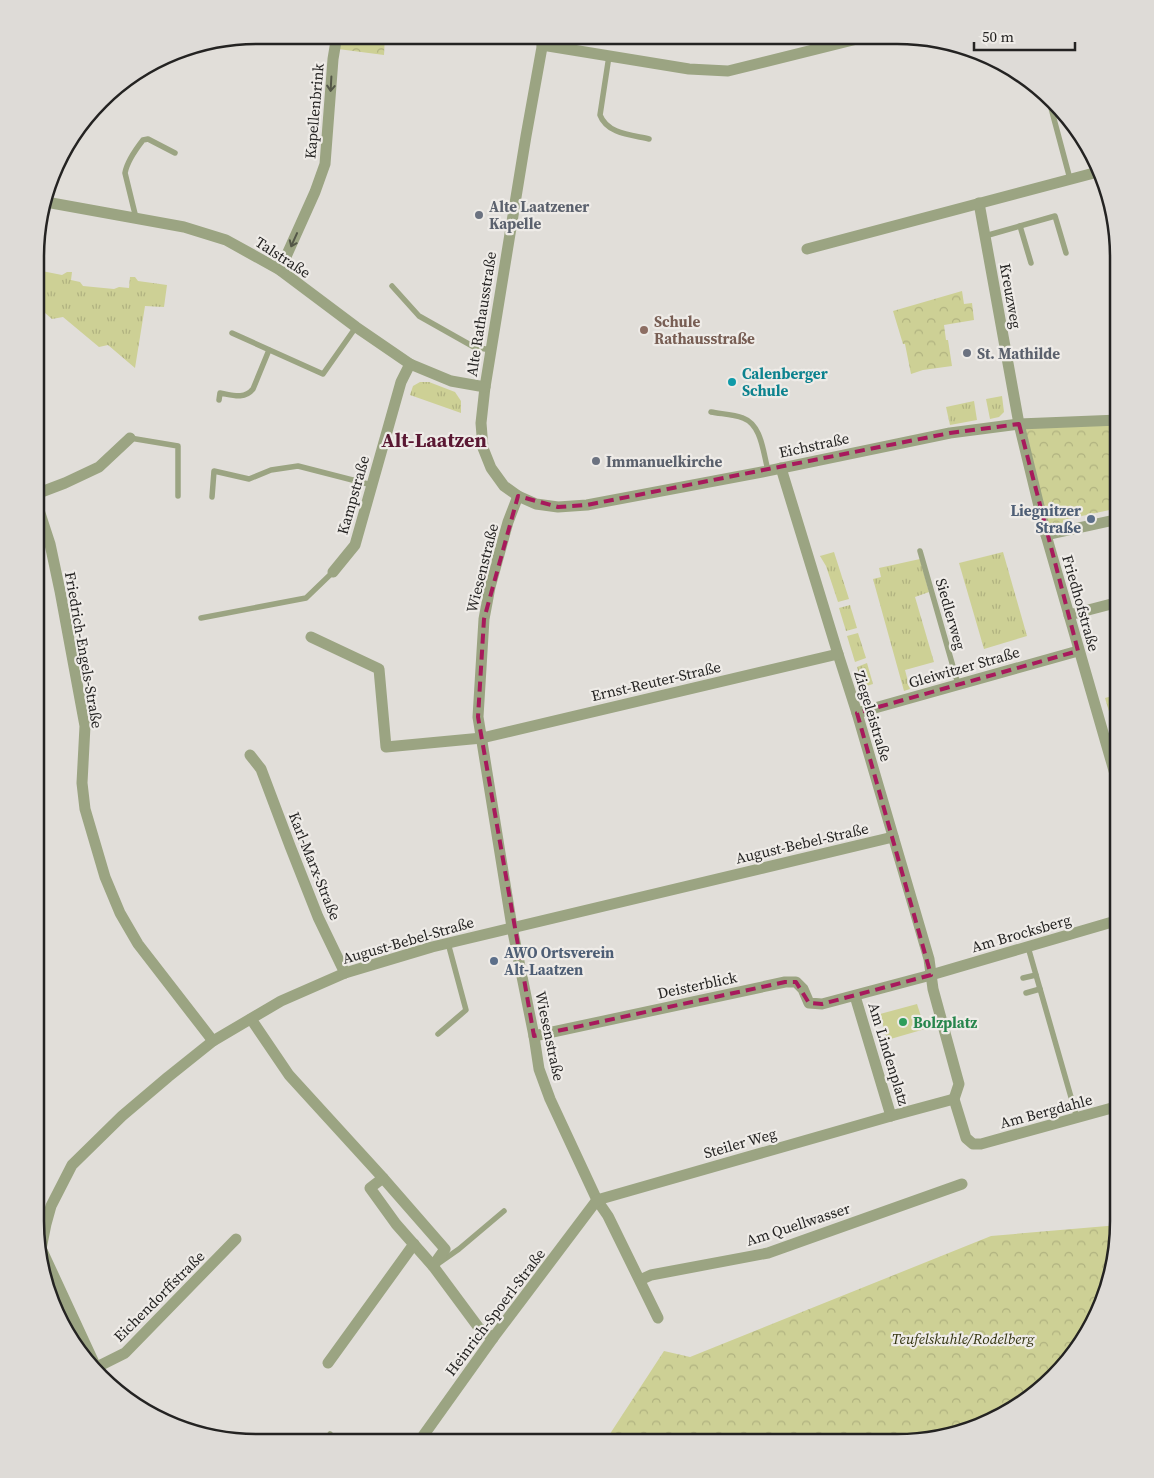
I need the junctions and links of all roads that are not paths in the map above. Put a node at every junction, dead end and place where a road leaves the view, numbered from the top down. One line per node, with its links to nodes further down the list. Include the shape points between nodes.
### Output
1 (335, 44): 19 (street, Kapellenbrink, one-way to 19, via 325,164)
2 (542, 44): 24 (street, Alte Rathausstraße)
3 (556, 44): 5 (street)
4 (837, 44): 5 (street, via 728,71 688,69)
5 (609, 56): 7 (lane, via 600,115 603,122 620,133)
6 (1052, 110): 10 (lane)
7 (649, 138)
8 (175, 153): 13 (lane, via 148,139 143,140 134,153 126,173)
9 (1094, 173): 10 (street)
10 (1070, 179): 12 (street)
11 (51, 203): 13 (street, Talstraße)
12 (979, 203): 15 (street, Kreuzweg); 16 (street)
13 (136, 218): 19 (street, Talstraße, via 184,227 226,240)
14 (1020, 226): 15 (lane); 17 (lane, via 1055,216); 18 (lane)
15 (985, 236): 30 (street, Kreuzweg)
16 (807, 249)
17 (1066, 253)
18 (1031, 262)
19 (280, 270): 21 (street, Talstraße)
20 (392, 286): 24 (lane, via 419,316 474,347)
21 (356, 327): 23 (lane, via 323,374); 25 (street, Talstraße)
22 (232, 333): 23 (lane)
23 (269, 350): 27 (lane, via 250,393 246,396 220,393)
24 (490, 350): 26 (street, Alte Rathausstraße)
25 (410, 364): 26 (street, Talstraße, via 451,381); 34 (street, Kampstraße, via 401,382)
26 (485, 386): 37 (street, Alte Rathausstraße, via 481,423 483,448 491,468 504,486)
27 (219, 400)
28 (711, 412): 33 (lane, via 743,418 754,425)
29 (1110, 420): 30 (street, Eichstraße)
30 (1019, 424): 32 (street, Eichstraße, via 950,432); 41 (street, Friedhofstraße)
31 (130, 438): 35 (street, via 99,467); 36 (lane, via 178,446)
32 (781, 468): 33 (street, Eichstraße); 49 (street, Ziegeleistraße)
33 (768, 470): 37 (street, Eichstraße, via 587,504 558,507 536,504)
34 (372, 485): 38 (lane, via 298,466 271,470 249,479 214,472); 43 (street, Kampstraße, via 355,545)
35 (44, 491)
36 (178, 496)
37 (518, 496): 52 (street, Wiesenstraße, via 490,587 484,619 478,717)
38 (212, 497)
39 (1110, 521): 41 (street)
40 (44, 528): 70 (street, Friedrich-Engels-Straße, via 85,726 82,783 85,809 103,868 120,913 138,944)
41 (1046, 535): 45 (street, Friedhofstraße)
42 (920, 551): 50 (lane, Siedlerweg)
43 (333, 572): 46 (lane, via 306,598)
44 (1110, 604): 45 (street)
45 (1069, 615): 48 (street, Friedhofstraße)
46 (202, 618)
47 (311, 637): 52 (street, via 378,669 386,747)
48 (1078, 651): 50 (street, Gleiwitzer Straße); 54 (street, Friedhofstraße)
49 (838, 654): 51 (street, Ziegeleistraße); 52 (street, Ernst-Reuter-Straße)
50 (958, 684): 51 (street, Gleiwitzer Straße)
51 (857, 713): 55 (street, Ziegeleistraße)
52 (482, 738): 57 (street, Wiesenstraße)
53 (250, 754): 60 (street, Karl-Marx-Straße, via 261,769 318,917)
54 (1110, 758)
55 (893, 837): 57 (street, August-Bebel-Straße); 61 (street, Ziegeleistraße)
56 (1110, 923): 59 (street, Am Brocksberg)
57 (512, 927): 58 (street, August-Bebel-Straße); 69 (street, Wiesenstraße)
58 (448, 943): 60 (street, August-Bebel-Straße); 68 (lane, via 466,1010)
59 (1028, 946): 61 (street, Am Brocksberg); 62 (lane)
60 (345, 973): 67 (street, August-Bebel-Straße, via 281,1001)
61 (931, 974): 66 (street, Am Lindenplatz); 71 (street, via 958,1084)
62 (1036, 975): 63 (lane); 64 (lane)
63 (1023, 978)
64 (1040, 989): 65 (lane); 74 (lane)
65 (1026, 993)
66 (856, 996): 69 (street, Deisterblick, via 822,1004 809,1003 796,982 785,982); 73 (street, Am Lindenplatz)
67 (251, 1019): 70 (street, August-Bebel-Straße); 75 (street, via 289,1075)
68 (438, 1034)
69 (534, 1036): 77 (street, Wiesenstraße, via 539,1069 550,1099)
70 (213, 1041): 79 (street, August-Bebel-Straße, via 122,1116 72,1165 51,1206)
71 (954, 1099): 73 (street, Am Lindenplatz); 74 (street, Am Bergdahle, via 966,1138 973,1144)
72 (1110, 1109): 74 (street, Am Bergdahle)
73 (891, 1116): 77 (street, Steiler Weg)
74 (1077, 1118)
75 (383, 1178): 81 (street, via 370,1188); 83 (street, via 445,1249)
76 (962, 1184): 84 (street, Am Quellwasser, via 768,1253)
77 (597, 1200): 84 (street, Wiesenstraße); 86 (street, Heinrich-Spoerl-Straße)
78 (504, 1211): 83 (lane, via 459,1250)
79 (44, 1230)
80 (236, 1239): 89 (street, Eichendorffstraße, via 125,1353)
81 (414, 1244): 83 (street); 88 (street)
82 (48, 1265): 87 (street)
83 (433, 1266): 86 (street, via 479,1328)
84 (640, 1280): 85 (street, Wiesenstraße)
85 (658, 1318)
86 (493, 1338): 90 (street, Heinrich-Spoerl-Straße)
87 (90, 1354)
88 (328, 1363)
89 (99, 1365)
90 (424, 1434)

